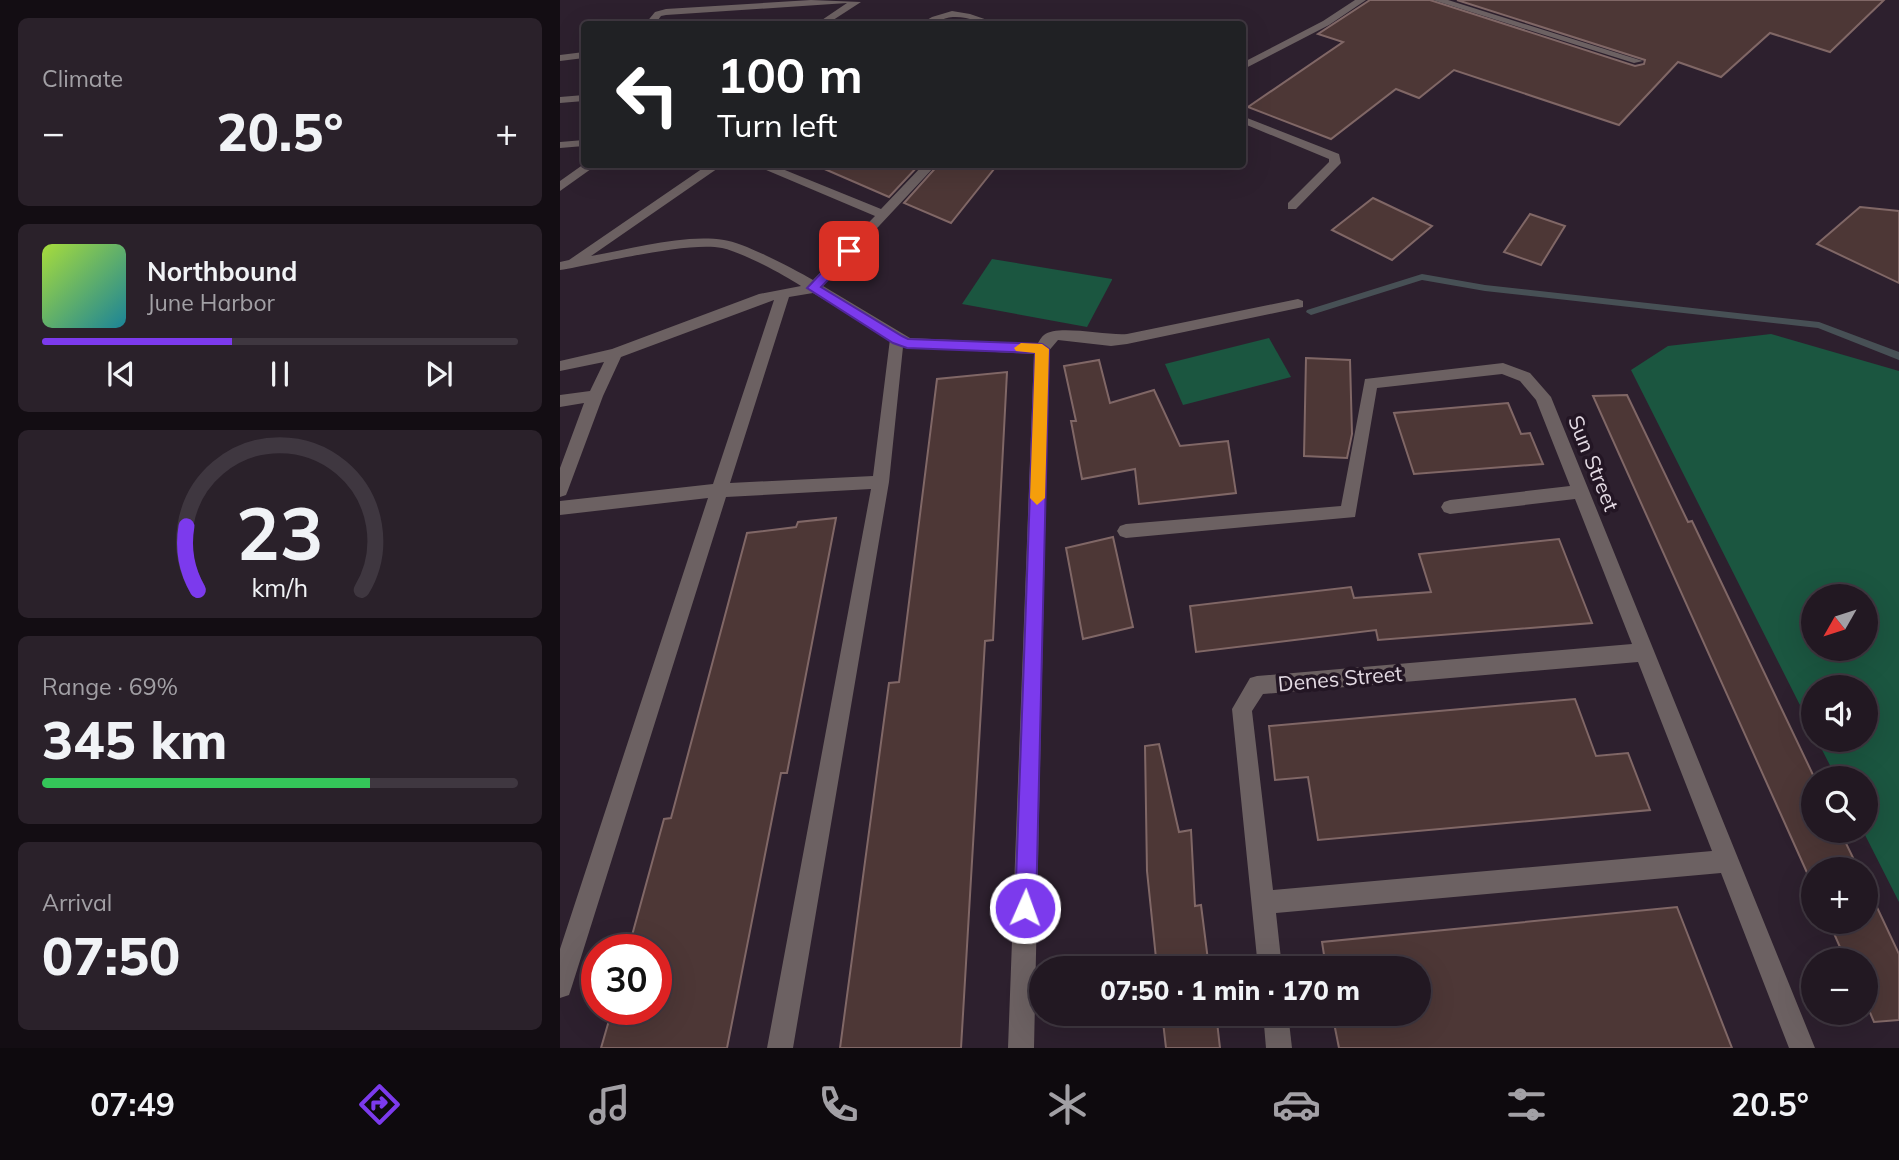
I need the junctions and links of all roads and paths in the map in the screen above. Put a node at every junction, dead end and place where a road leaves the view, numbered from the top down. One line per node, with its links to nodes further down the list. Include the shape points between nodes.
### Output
1 (857, 0): 4 (street, via 666,12); 5 (street)
2 (1362, 0): 11 (street)
3 (1438, 0): 10 (street)
4 (652, 21)
5 (826, 21)
6 (931, 21): 7 (street, via 953,12)
7 (984, 21)
8 (581, 55): 9 (street)
9 (560, 58)
10 (1639, 61)
11 (1246, 65)
12 (581, 98): 13 (street)
13 (560, 100)
14 (1246, 121): 22 (street, via 1335,157 1335,163)
15 (581, 143): 16 (street)
16 (560, 145)
17 (586, 168): 21 (street)
18 (712, 168): 24 (street)
19 (768, 168): 23 (street)
20 (927, 168): 23 (street)
21 (560, 187)
22 (1292, 206)
23 (884, 215): 25 (street)
24 (565, 266): 25 (street, via 687,244 724,244 789,272)
25 (813, 288): 26 (street); 28 (street)
26 (783, 293): 30 (street, via 706,317); 35 (street)
27 (1298, 304): 29 (street, via 1128,339 1056,335)
28 (897, 339): 29 (street); 34 (street)
29 (1042, 349): 48 (street)
30 (615, 354): 31 (street); 32 (street)
31 (560, 366)
32 (595, 396): 33 (street); 36 (street)
33 (560, 401)
34 (881, 482): 35 (street); 47 (street)
35 (721, 490): 39 (street); 45 (street)
36 (560, 491)
37 (1581, 491): 38 (street); 40 (street, Sun Street, via 1543,397 1525,377 1503,368 1370,383 1349,512); 41 (street, Sun Street)
38 (1450, 507)
39 (560, 508)
40 (1126, 531)
41 (1645, 652): 42 (street, Sun Street); 43 (street, Denes Street, via 1257,685 1242,709)
42 (1727, 862): 43 (street); 50 (street, Sun Street)
43 (1263, 903): 44 (street)
44 (1269, 956)
45 (560, 986)
46 (1276, 1026): 49 (street)
47 (780, 1048)
48 (1021, 1048)
49 (1279, 1048)
50 (1802, 1048)

